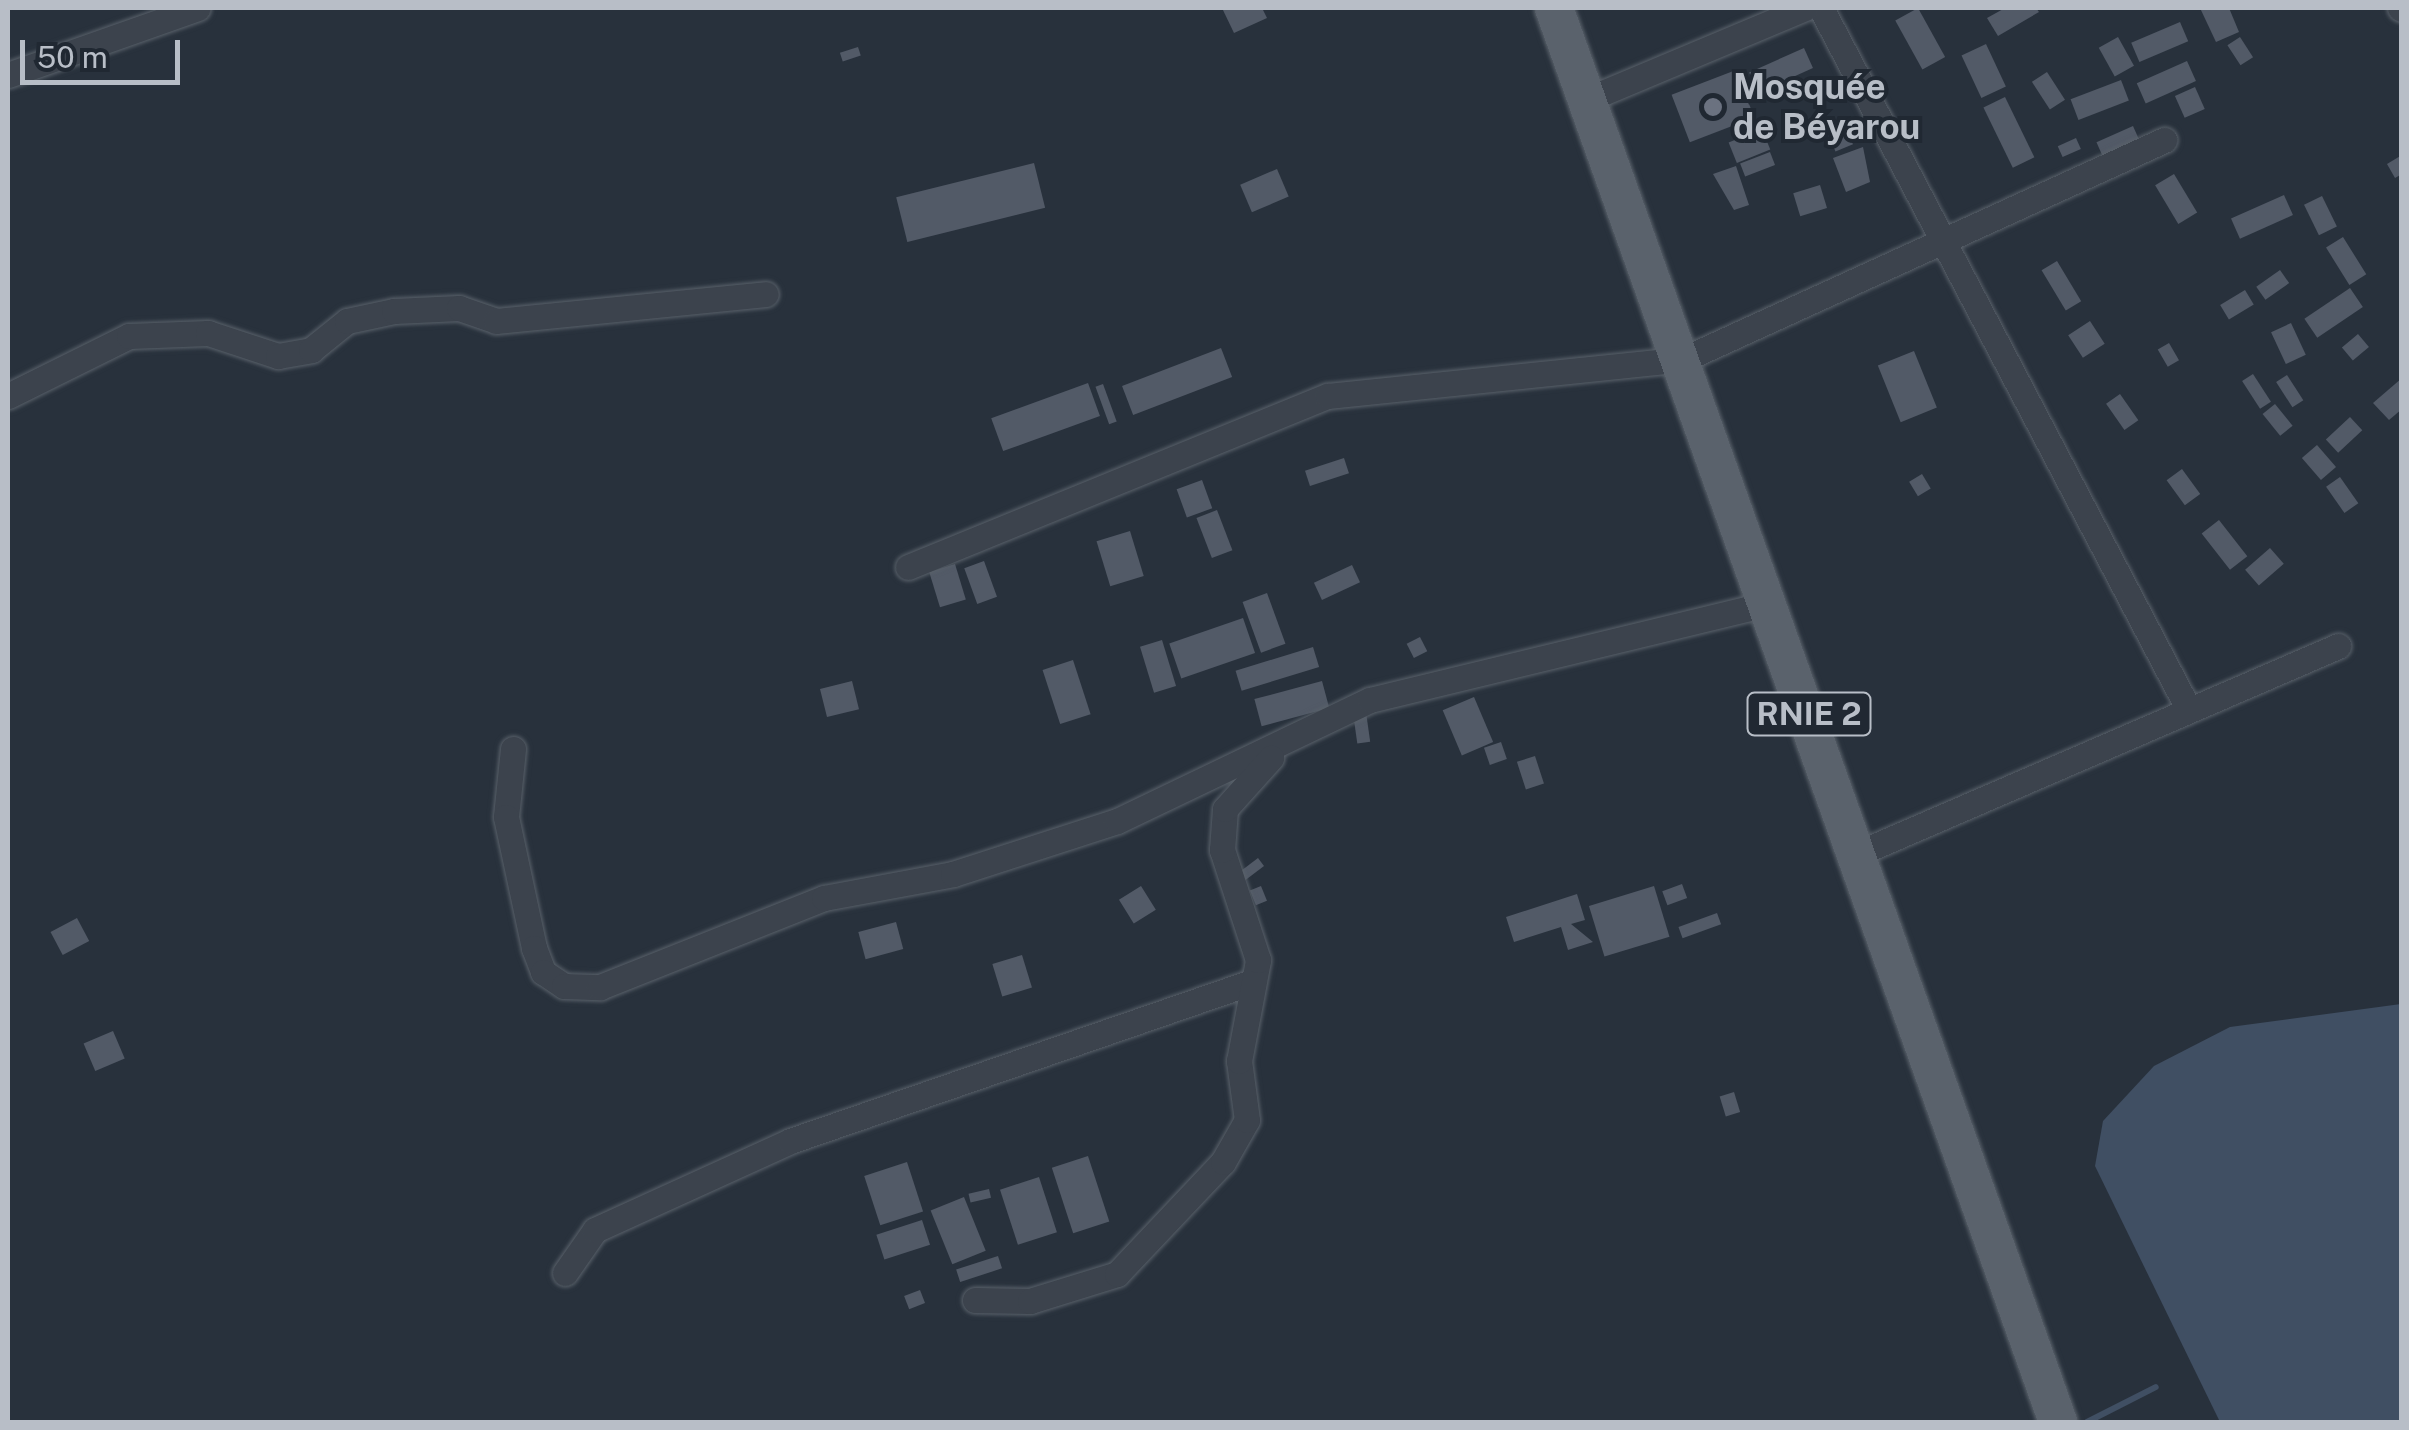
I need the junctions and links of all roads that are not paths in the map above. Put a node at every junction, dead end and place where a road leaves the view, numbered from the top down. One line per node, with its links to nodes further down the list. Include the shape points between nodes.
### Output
1 (198, 8): 5 (street)
2 (1554, 8): 6 (main road, RNIE 2)
3 (1805, 8): 6 (street)
4 (1820, 8): 8 (street)
5 (8, 76)
6 (1586, 100): 10 (main road, RNIE 2)
7 (2164, 140): 8 (street)
8 (1942, 241): 10 (street); 15 (street)
9 (766, 294): 11 (street, via 496,320 459,308 394,311 346,321 311,350 278,356 208,332 129,336)
10 (1684, 358): 12 (street, via 1328,396); 13 (main road, RNIE 2)
11 (8, 396)
12 (908, 567)
13 (1770, 603): 16 (street, via 1520,657 1370,700); 18 (main road, RNIE 2)
14 (2338, 646): 15 (street)
15 (2189, 710): 18 (street)
16 (1294, 739): 17 (street, via 1117,822 953,874 824,898 600,987 564,986 543,972 534,948 506,817); 19 (street, via 1225,809 1222,850 1258,960)
17 (512, 750)
18 (1858, 853): 22 (main road, RNIE 2)
19 (1252, 982): 20 (street, via 790,1140 595,1230); 21 (street, via 1239,1061 1247,1120 1224,1162 1117,1274 1030,1301)
20 (565, 1273)
21 (975, 1300)
22 (2058, 1422)

